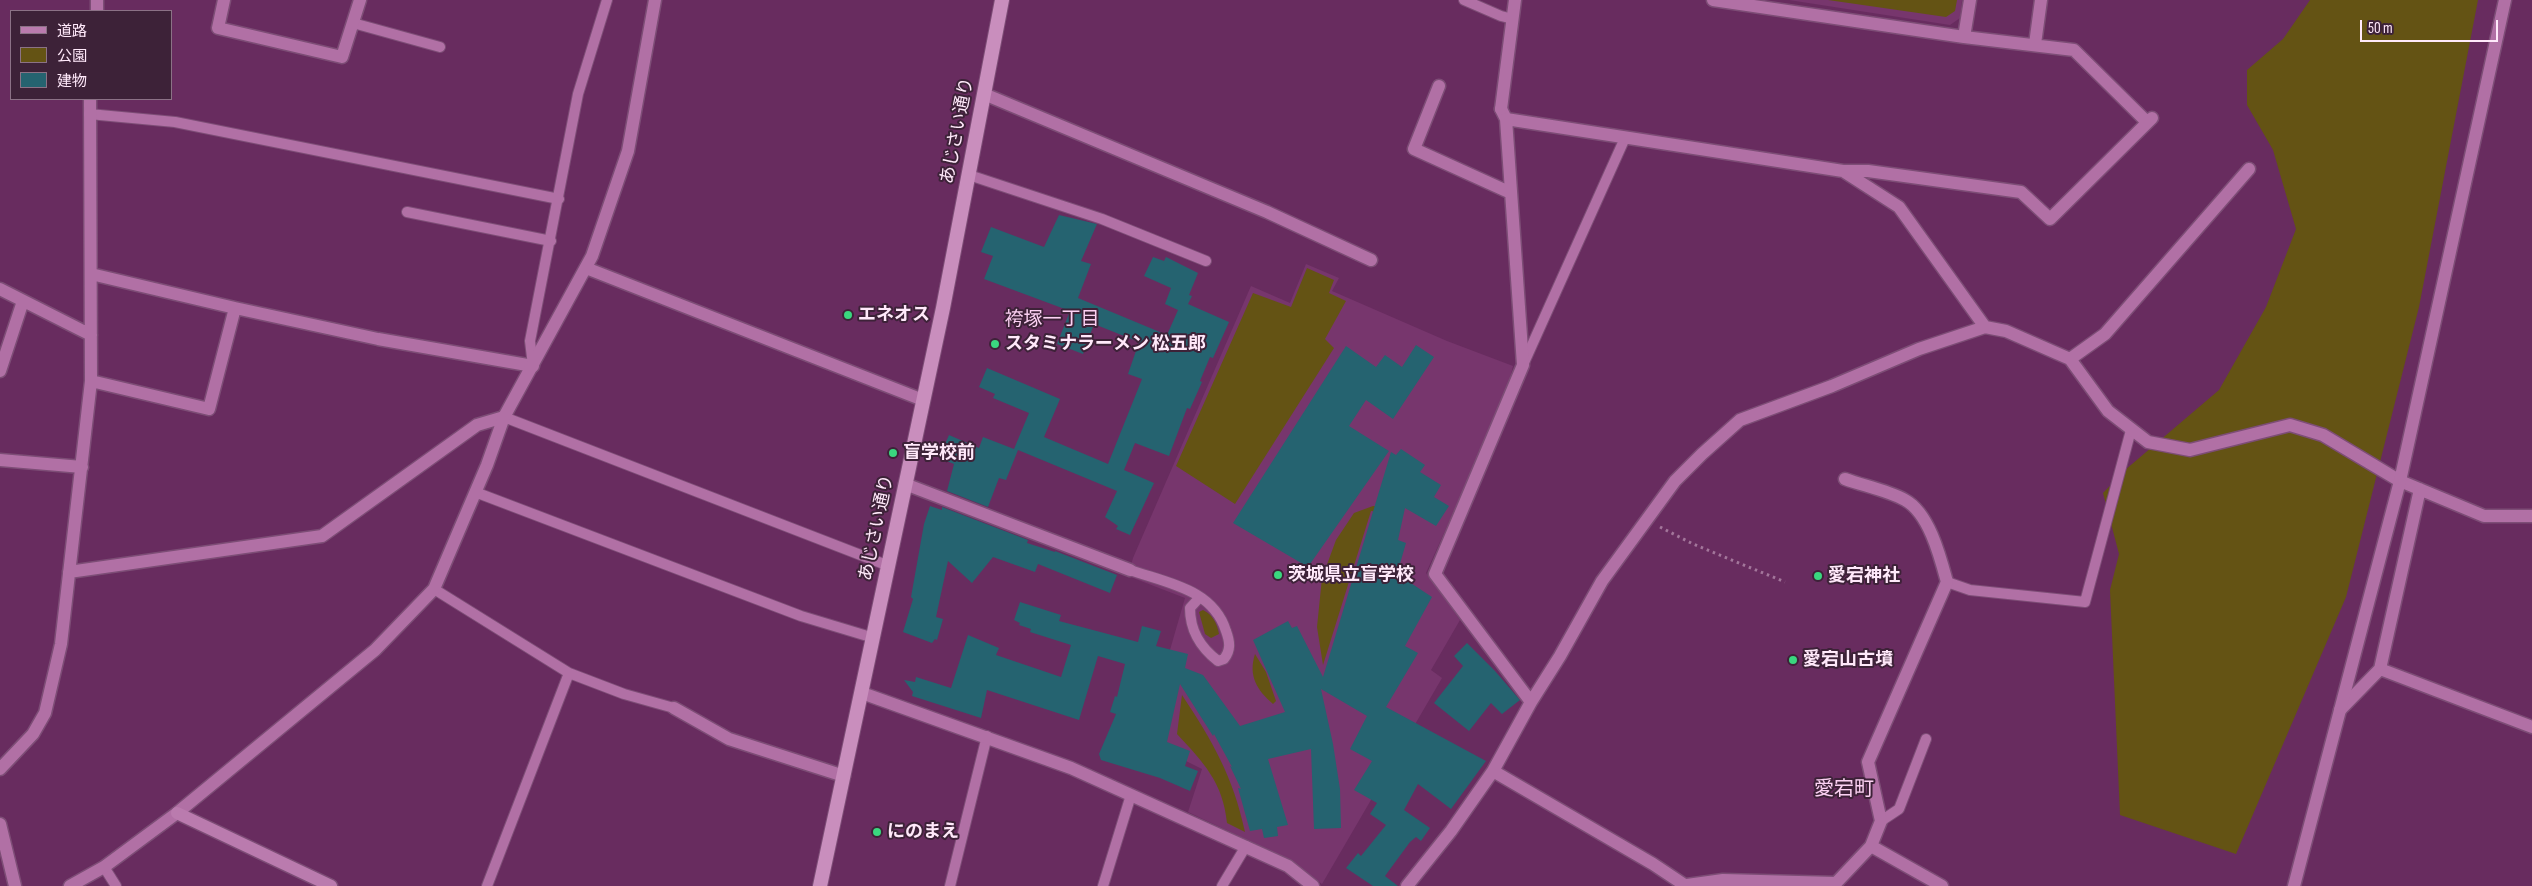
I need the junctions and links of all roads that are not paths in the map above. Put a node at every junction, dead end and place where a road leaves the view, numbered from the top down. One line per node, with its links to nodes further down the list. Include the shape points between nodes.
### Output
1 (224, 0): 13 (street, via 218,28 342,57)
2 (360, 0): 13 (street)
3 (607, 0): 27 (lane, via 578,94)
4 (655, 0): 32 (street, via 628,151)
5 (1002, 0): 18 (highway, あじさい通り)
6 (1464, 0): 12 (lane)
7 (1515, 0): 12 (street)
8 (1714, 0): 14 (street)
9 (1970, 0): 14 (street)
10 (2041, 0): 15 (street)
11 (2505, 0): 50 (street)
12 (1512, 19): 21 (street)
13 (353, 23): 16 (lane)
14 (1964, 37): 15 (street)
15 (2035, 44): 24 (street, via 2074,50 2149,120 2050,219 2021,192 1868,171)
16 (440, 47)
17 (1439, 86): 26 (street, via 1414,149)
18 (984, 94): 25 (highway, あじさい通り); 30 (street, via 1267,212)
19 (90, 100): 20 (street)
20 (89, 114): 27 (lane, via 174,122); 33 (street)
21 (1504, 114): 22 (street); 26 (street)
22 (1625, 138): 24 (street); 40 (lane)
23 (2249, 169): 39 (street, via 2105,334)
24 (1843, 171): 37 (street, via 1899,207)
25 (969, 175): 31 (lane, via 1102,219); 44 (highway, あじさい通り)
26 (1511, 193): 40 (street)
27 (559, 199): 29 (lane)
28 (407, 212): 29 (lane)
29 (551, 241): 41 (lane, via 530,341)
30 (1371, 260)
31 (1206, 261)
32 (586, 268): 41 (street); 44 (street)
33 (92, 274): 36 (street); 38 (street)
34 (0, 289): 35 (street)
35 (23, 301): 38 (street); 42 (street)
36 (235, 308): 41 (street, via 378,339); 43 (street, via 209,409)
37 (1984, 327): 39 (street, via 2006,331); 65 (street, via 1919,348 1832,386 1740,420 1675,481 1646,519 1602,581)
38 (92, 334): 43 (street)
39 (2070, 359): 46 (street, via 2108,411)
40 (1523, 365): 65 (street, via 1435,574)
41 (533, 366): 45 (street)
42 (0, 371)
43 (92, 381): 48 (street)
44 (923, 400): 51 (highway, あじさい通り)
45 (504, 417): 53 (street); 55 (lane); 57 (street, via 477,425 322,536)
46 (2131, 430): 50 (street, via 2148,442 2190,450 2290,425 2323,435); 58 (lane, via 2085,602 1970,590)
47 (0, 460): 48 (street)
48 (82, 467): 57 (street)
49 (1845, 479): 58 (street, via 1905,500 1920,512 1939,552)
50 (2400, 481): 52 (street); 67 (street)
51 (906, 484): 55 (highway, あじさい通り); 56 (street)
52 (2420, 489): 54 (street, via 2484,516); 62 (street)
53 (475, 492): 59 (street); 61 (lane, via 801,616)
54 (2532, 516)
55 (889, 566): 61 (highway, あじさい通り)
56 (1130, 570): 60 (lane)
57 (69, 572): 71 (street, via 61,644 45,713 33,734)
58 (1947, 582): 76 (street, via 1868,762)
59 (434, 589): 63 (lane); 75 (street, via 376,650)
60 (1200, 597): 60 (lane, via 1215,608 1223,622 1230,642 1224,660 1218,661 1210,655 1193,631 1190,608)
61 (874, 638): 64 (highway, あじさい通り)
62 (2380, 669): 67 (street); 68 (street)
63 (569, 673): 66 (lane, via 624,694); 86 (lane)
64 (862, 693): 69 (street); 73 (highway, あじさい通り)
65 (1531, 702): 72 (street)
66 (674, 708): 73 (street, via 729,740)
67 (2340, 710): 95 (street)
68 (2532, 727)
69 (987, 736): 74 (street); 88 (lane)
70 (1926, 739): 76 (lane, via 1900,809)
71 (0, 769)
72 (1494, 771): 92 (street); 93 (street)
73 (844, 776): 87 (highway, あじさい通り)
74 (1131, 795): 78 (street); 89 (lane)
75 (177, 813): 80 (street); 85 (main road)
76 (1881, 821): 79 (street)
77 (0, 824): 82 (street)
78 (1246, 846): 90 (lane); 91 (street, via 1288,866)
79 (1871, 846): 81 (street); 94 (street)
80 (104, 866): 83 (street); 84 (lane)
81 (1835, 885): 93 (street, via 1723,880)
82 (15, 886)
83 (70, 886)
84 (116, 886)
85 (331, 886)
86 (487, 886)
87 (820, 886)
88 (950, 886)
89 (1103, 886)
90 (1222, 886)
91 (1313, 886)
92 (1407, 886)
93 (1687, 886)
94 (1942, 886)
95 (2294, 886)

